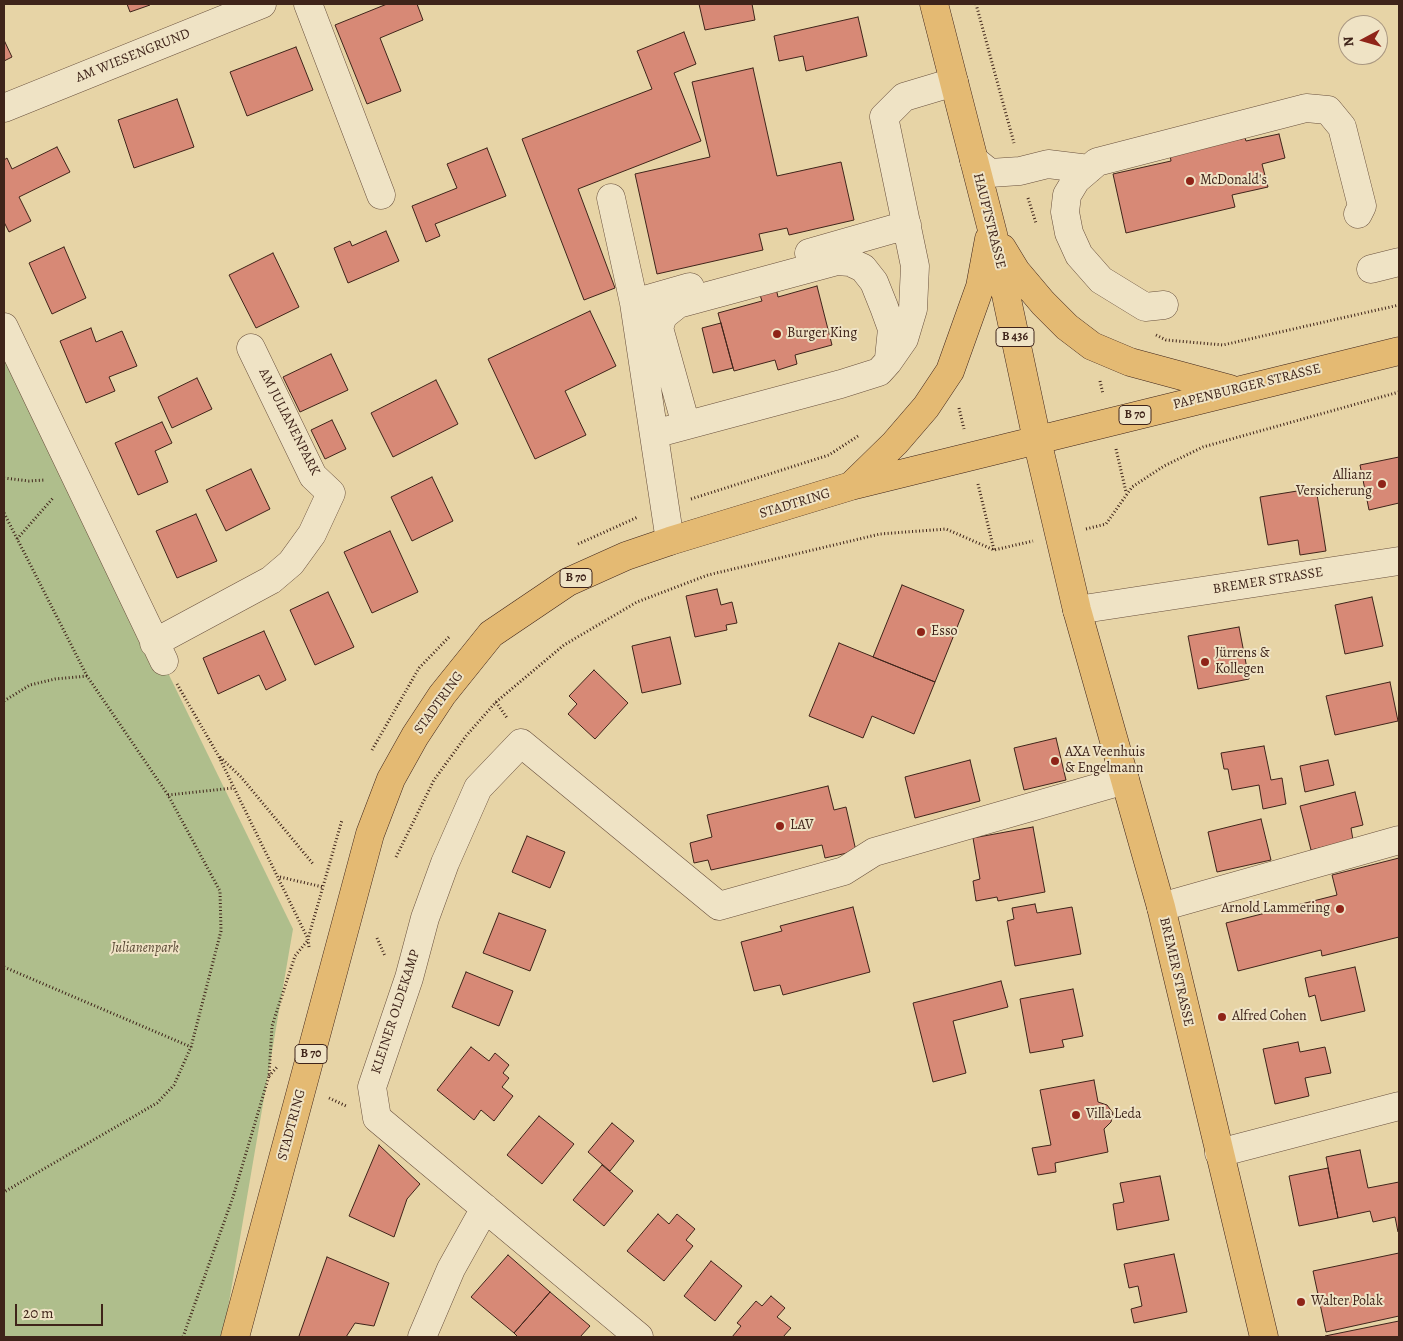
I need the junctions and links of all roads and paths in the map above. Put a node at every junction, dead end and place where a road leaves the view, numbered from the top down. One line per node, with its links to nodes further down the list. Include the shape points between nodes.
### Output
1 (262, 4): 5 (street, AM WIESENGRUND)
2 (308, 4): 8 (street)
3 (934, 4): 4 (main road, HAUPTSTRASSE / B 436)
4 (954, 82): 6 (main road, HAUPTSTRASSE / B 436); 11 (street, via 904,96 884,117)
5 (4, 108)
6 (974, 160): 7 (street, via 990,173 1020,171 1048,164); 12 (main road, HAUPTSTRASSE / B 436)
7 (1089, 169): 10 (street, via 1097,162 1306,108 1328,110 1342,127 1362,206); 17 (street, via 1076,180 1068,195 1065,212 1068,233 1079,255 1101,280 1121,294 1145,307)
8 (381, 195)
9 (611, 198): 15 (street)
10 (1358, 214)
11 (907, 225): 15 (street); 22 (street, via 915,266 913,309 904,339)
12 (992, 231): 23 (main road, via 1016,271 1043,303 1092,346 1130,362); 27 (main road, HAUPTSTRASSE / B 436); 30 (main road, B 436, via 980,287 950,371 920,414)
13 (1399, 262): 14 (street)
14 (1371, 269)
15 (634, 303): 26 (street)
16 (1399, 305): 19 (path, via 1223,345 1166,340)
17 (1164, 306)
18 (4, 327): 28 (street)
19 (1149, 333)
20 (251, 348): 38 (street, AM JULIANENPARK, via 313,476 331,493 312,534 292,563)
21 (1399, 350): 23 (main road, PAPENBURGER STRASSE / B 70)
22 (883, 367): 25 (street, via 841,384); 25 (street, via 892,329 874,282 863,268 850,262 837,261 678,304 663,316 659,328)
23 (1233, 390): 27 (main road, PAPENBURGER STRASSE / B 70)
24 (1399, 392): 32 (path, via 1203,447 1164,466 1132,487)
25 (686, 426): 26 (street)
26 (654, 434): 34 (street)
27 (1037, 440): 30 (main road, STADTRING / B 70); 37 (main road, BREMER STRASSE)
28 (76, 477): 29 (path, via 29,481); 33 (path); 38 (street)
29 (4, 478)
30 (851, 486): 34 (main road, STADTRING / B 70)
31 (4, 513): 33 (path)
32 (1106, 524)
33 (17, 539): 39 (path)
34 (670, 541): 60 (main road, STADTRING / B 70, via 568,582 491,634 442,695 391,779 370,834)
35 (994, 550): 47 (path, via 946,529 880,534 708,575 637,602 564,645 496,702 434,780)
36 (1399, 561): 37 (street, BREMER STRASSE)
37 (1077, 610): 42 (main road, BREMER STRASSE)
38 (159, 652): 41 (path)
39 (87, 676): 40 (path, via 30,685); 44 (path)
40 (4, 701)
41 (218, 755): 43 (path); 46 (path, via 241,777)
42 (1125, 780): 50 (main road, BREMER STRASSE); 58 (street, KLEINER OLDEKAMP, via 874,852 844,871 720,906 521,743 478,788 444,863 372,1087 377,1118)
43 (233, 788): 44 (path); 48 (path)
44 (168, 795): 52 (path, via 220,891 221,932)
45 (1399, 840): 50 (street)
46 (314, 864)
47 (392, 864)
48 (279, 877): 49 (path); 59 (path, via 308,939 295,956 272,1026 269,1076 233,1197)
49 (323, 887)
50 (1161, 907): 56 (main road, BREMER STRASSE)
51 (4, 966): 52 (path)
52 (191, 1047): 57 (path, via 174,1086 157,1103)
53 (330, 1089): 55 (path)
54 (1399, 1106): 56 (street)
55 (325, 1108)
56 (1219, 1153): 63 (main road, BREMER STRASSE)
57 (4, 1192)
58 (485, 1208): 61 (street, via 451,1269); 62 (street, KLEINER OLDEKAMP)
59 (183, 1337)
60 (236, 1337)
61 (422, 1337)
62 (639, 1337)
63 (1264, 1337)

